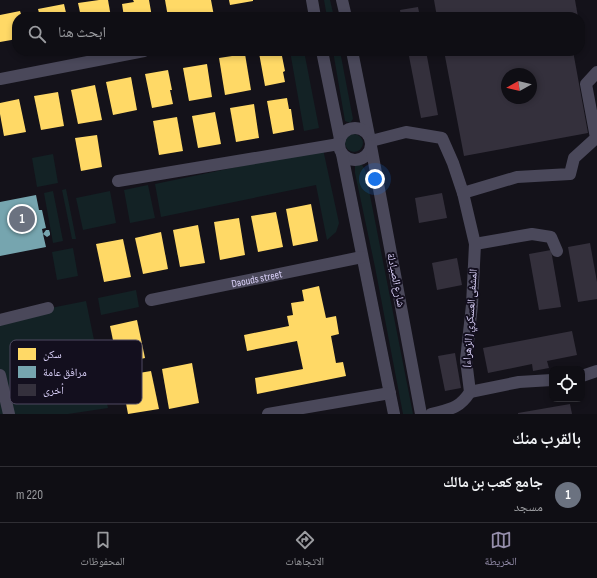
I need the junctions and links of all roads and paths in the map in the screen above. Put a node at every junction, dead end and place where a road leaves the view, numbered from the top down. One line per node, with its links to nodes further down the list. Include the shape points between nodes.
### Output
1 (312, 0): 3 (street)
2 (342, 0): 4 (street)
3 (314, 12)
4 (345, 12)
5 (118, 56): 9 (street)
6 (323, 56): 11 (street)
7 (353, 56): 10 (street, شارع الصيادلة)
8 (597, 72): 13 (street, via 586,84 596,138 574,158 570,174 517,177)
9 (0, 79)
10 (370, 141): 11 (street, via 361,129 356,127 346,130); 11 (street, via 366,155 356,160 346,157); 13 (street, المشفى العسكري ( الزهراء), via 406,132 442,138); 29 (street, شارع الصيادلة)
11 (340, 145): 12 (street); 16 (street)
12 (118, 181)
13 (463, 193): 14 (street, المشفى العسكري ( الزهراء))
14 (475, 244): 15 (street, via 532,234 551,237); 24 (street, المشفى العسكري ( الزهراء), via 466,360)
15 (557, 250)
16 (362, 257): 17 (street, Daouds street); 25 (street)
17 (151, 300)
18 (48, 308): 19 (street)
19 (0, 320)
20 (597, 371): 22 (street)
21 (0, 375): 26 (street)
22 (585, 375)
23 (549, 380): 24 (street, via 519,382)
24 (470, 392): 30 (street, via 456,407)
25 (390, 393): 27 (street); 28 (street)
26 (9, 414)
27 (268, 414)
28 (394, 414)
29 (421, 414)
30 (431, 414)

